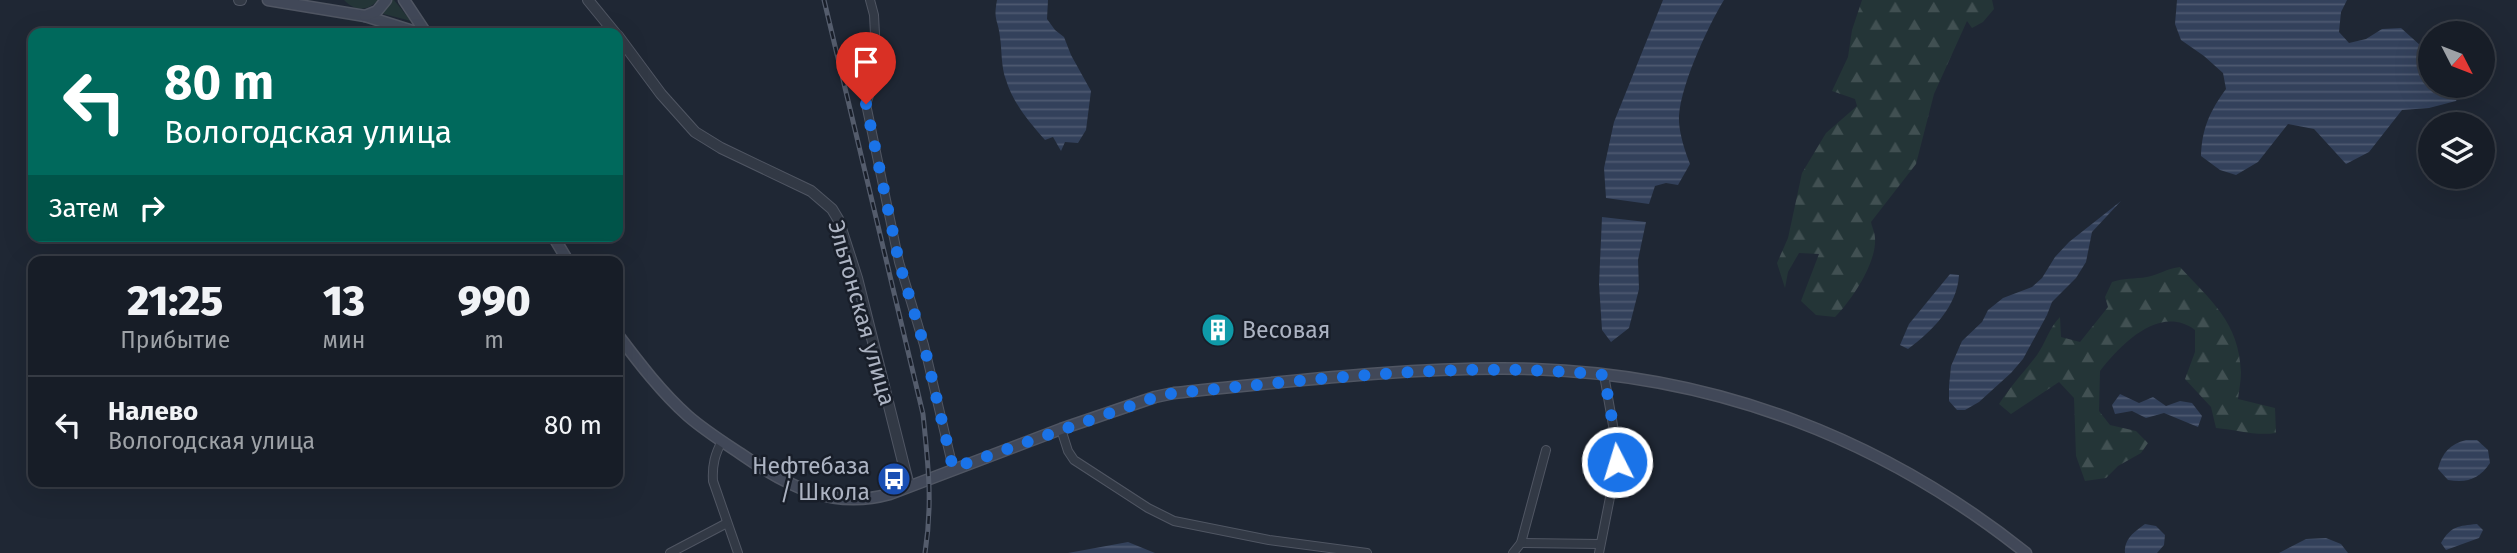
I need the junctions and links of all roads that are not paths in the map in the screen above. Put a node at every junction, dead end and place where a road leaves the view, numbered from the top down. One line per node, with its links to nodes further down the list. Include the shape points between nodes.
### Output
1 (268, 0): 7 (main road)
2 (337, 0): 7 (main road)
3 (386, 0): 8 (main road)
4 (404, 0): 10 (main road)
5 (588, 0): 11 (street, Эльтонская улица)
6 (870, 0): 18 (street, via 877,73 866,104 899,262)
7 (351, 14): 8 (main road)
8 (365, 16): 9 (main road)
9 (403, 28)
10 (423, 28)
11 (611, 28)
12 (623, 43): 19 (street, Эльтонская улица, via 695,132 811,191 832,209 857,278)
13 (623, 342): 16 (main road, via 688,416)
14 (1604, 375): 15 (main road, via 1493,369 1221,387 1156,397); 22 (street, via 1617,462); 27 (main road, via 1710,392 1811,426 1922,480)
15 (1061, 429): 18 (main road); 25 (street, via 1074,460 1174,521)
16 (722, 441): 19 (main road, via 804,491 866,499); 20 (street, via 712,468)
17 (1546, 450): 21 (street)
18 (953, 468): 19 (main road)
19 (909, 486)
20 (727, 523): 23 (street); 24 (street)
21 (1521, 543): 22 (street); 26 (street)
22 (1600, 549)
23 (670, 553)
24 (738, 553)
25 (1367, 553)
26 (1513, 553)
27 (2026, 553)

